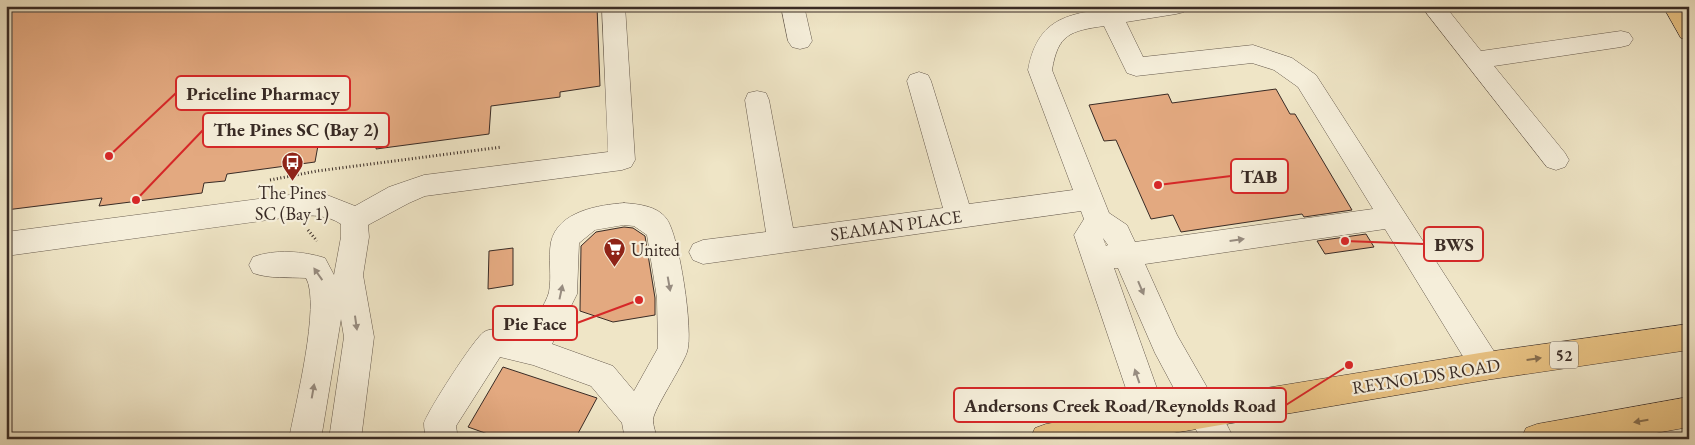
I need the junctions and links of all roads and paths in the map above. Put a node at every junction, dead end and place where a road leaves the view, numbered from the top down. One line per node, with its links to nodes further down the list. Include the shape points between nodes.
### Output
1 (613, 6): 19 (street, via 622,160 424,186 399,195)
2 (792, 6): 9 (street)
3 (1176, 6): 6 (street)
4 (1432, 6): 10 (street)
5 (1674, 6): 7 (main road)
6 (1111, 16): 16 (street, via 1078,22 1056,32 1044,47 1040,70); 18 (street, via 1136,67 1253,54 1283,64 1307,81)
7 (1689, 32)
8 (1621, 39): 10 (street)
9 (800, 41)
10 (1477, 60): 14 (street)
11 (920, 81): 17 (street)
12 (757, 100): 21 (street)
13 (502, 148): 15 (path, via 317,171)
14 (1556, 160)
15 (262, 182)
16 (1094, 210): 17 (street, SEAMAN PLACE); 24 (street, via 1117,233); 25 (street, via 1088,236)
17 (959, 217): 21 (street, SEAMAN PLACE)
18 (1392, 217): 24 (street, one-way to 18); 34 (street)
19 (354, 219): 22 (street, via 339,209 321,204 297,205); 28 (street)
20 (303, 228): 27 (path, via 317,239)
21 (782, 241): 23 (street, SEAMAN PLACE)
22 (6, 244)
23 (703, 252)
24 (1127, 255): 25 (street); 36 (street, one-way to 36, via 1166,344)
25 (1096, 259): 38 (street, one-way to 25)
26 (263, 265): 27 (street)
27 (315, 268): 30 (street, one-way to 27, via 324,283)
28 (350, 275): 30 (street); 40 (street, one-way to 40, via 358,337)
29 (1689, 319): 32 (main road)
30 (325, 321): 39 (street, one-way to 30)
31 (1689, 337): 32 (main road, REYNOLDS ROAD / 52)
32 (1642, 344): 34 (main road, REYNOLDS ROAD / 52, one-way to 32)
33 (532, 351): 37 (street, via 602,376); 37 (street, one-way to 37, via 563,294 565,241 572,231 586,221 624,214 639,215 656,225 661,235 672,298 673,350); 41 (street, via 493,342 440,424)
34 (1486, 366): 36 (main road, REYNOLDS ROAD / 52)
35 (1689, 412): 43 (main road, one-way to 43)
36 (1212, 426): 38 (main road, REYNOLDS ROAD / 52)
37 (639, 428)
38 (1156, 430): 42 (main road, REYNOLDS ROAD / 52)
39 (305, 439)
40 (345, 439)
41 (442, 439)
42 (1046, 439)
43 (1537, 439)

